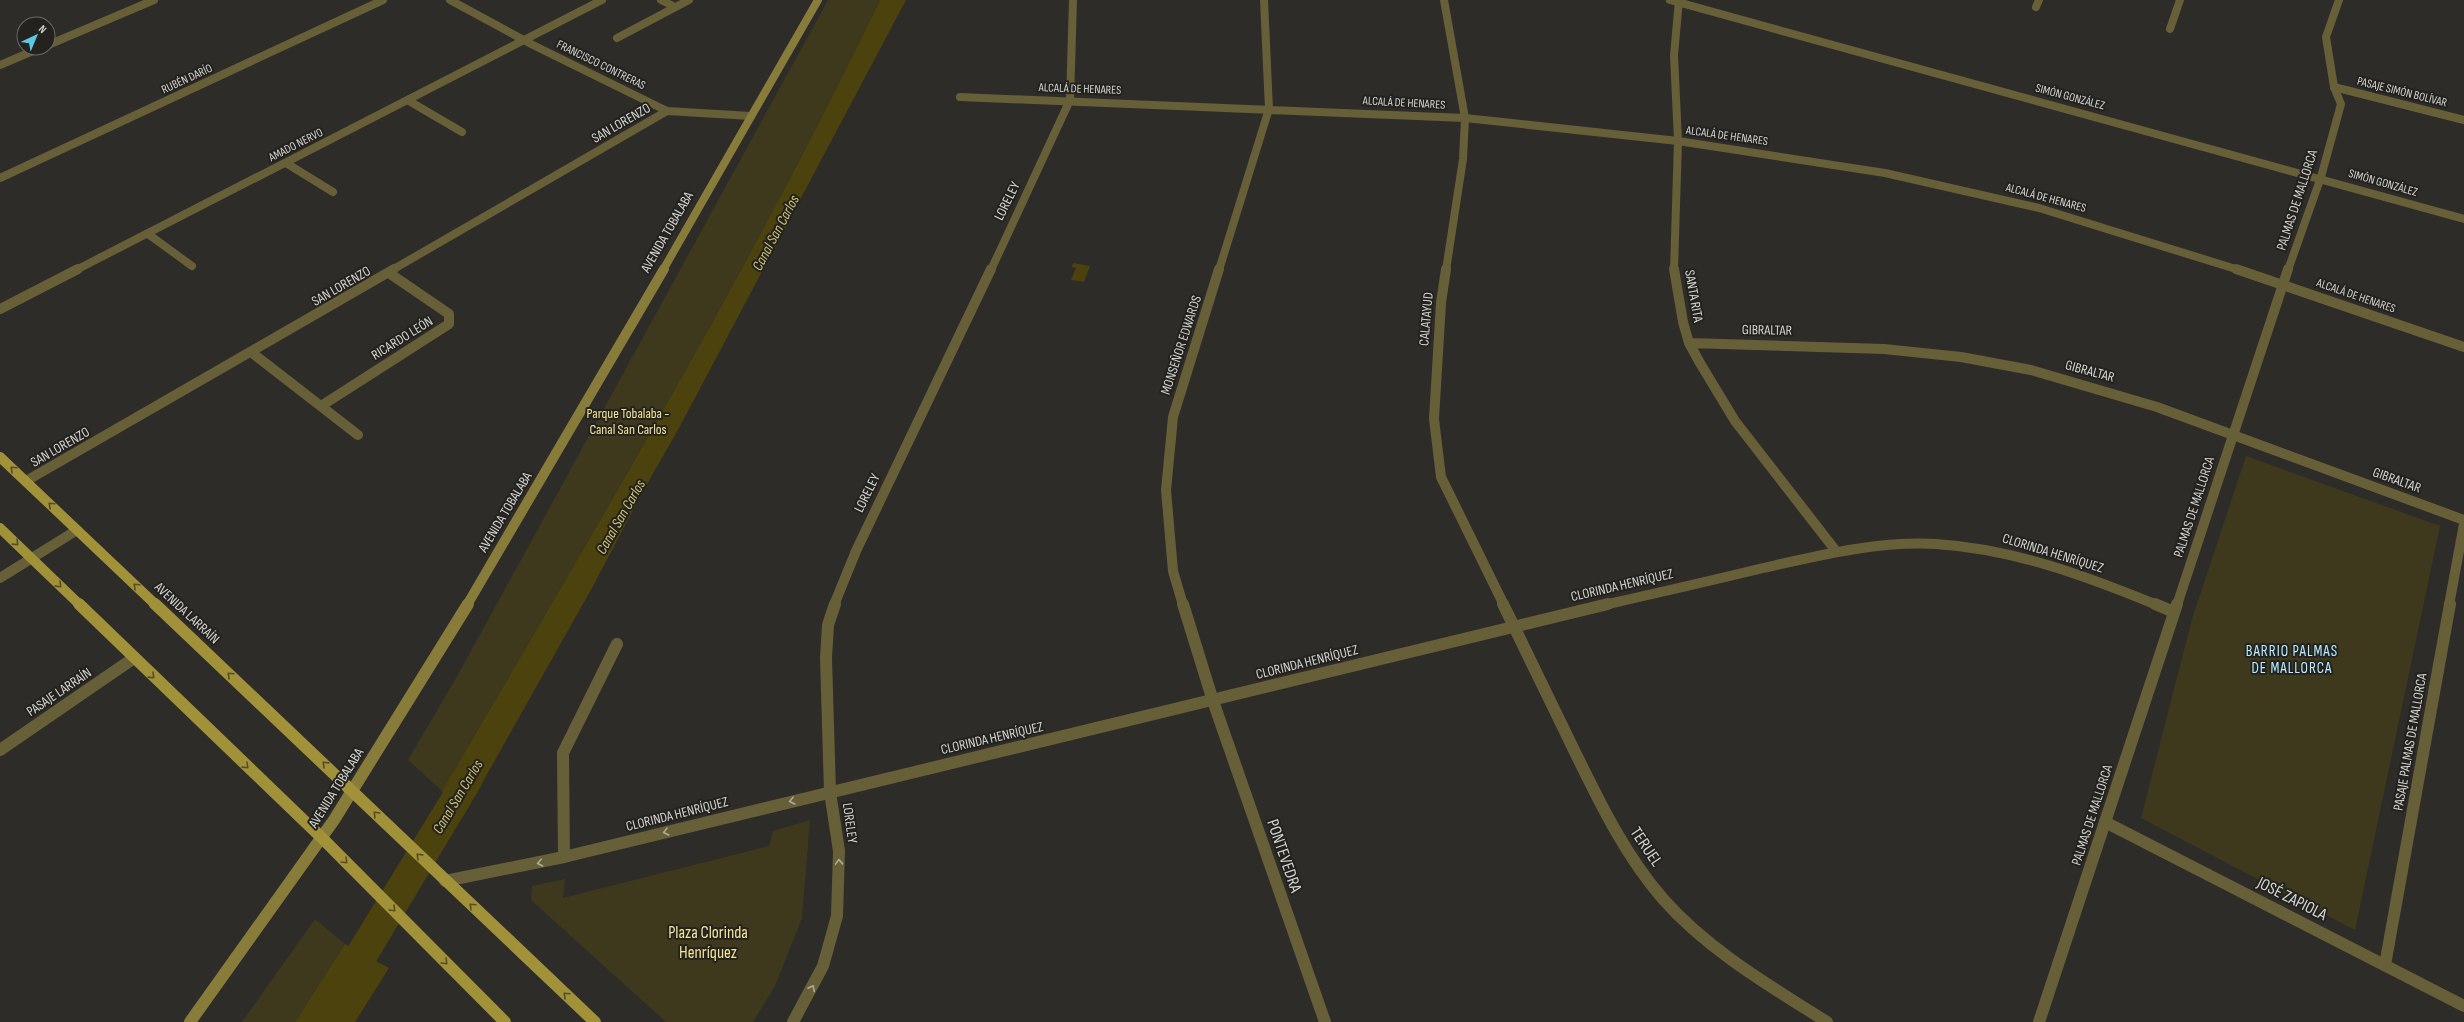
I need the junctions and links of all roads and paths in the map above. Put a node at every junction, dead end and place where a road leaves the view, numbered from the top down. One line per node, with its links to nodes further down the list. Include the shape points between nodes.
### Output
1 (154, 0): 18 (street)
2 (383, 0): 33 (street, RUBÉN DARÍO)
3 (450, 0): 17 (street, FRANCISCO CONTRERAS)
4 (602, 0): 17 (street, AMADO NERVO)
5 (661, 0): 14 (street)
6 (688, 0): 14 (street)
7 (818, 0): 27 (main road, AVENIDA TOBALABA)
8 (1073, 0): 23 (street, LORELEY)
9 (1264, 0): 25 (street, MONSEÑOR EDWARDS)
10 (1444, 0): 28 (street, CALATAYUD)
11 (2180, 0): 15 (street)
12 (2339, 0): 21 (street, PALMAS DE MALLORCA, via 2326,37)
13 (1675, 1): 31 (street, SANTA RITA, via 1674,55); 34 (street, SIMÓN GONZÁLEZ)
14 (675, 7): 16 (street)
15 (2170, 29)
16 (617, 38)
17 (524, 40): 24 (street, AMADO NERVO); 26 (street, FRANCISCO CONTRERAS)
18 (56, 42)
19 (21, 56): 20 (street)
20 (0, 65)
21 (2334, 87): 29 (street, PASAJE SIMÓN BOLÍVAR); 34 (street, PALMAS DE MALLORCA, via 2341,104)
22 (960, 97): 23 (street, ALCALÁ DE HENARES)
23 (1070, 100): 25 (street, ALCALÁ DE HENARES); 64 (street, LORELEY, via 839,591 828,625 826,658)
24 (408, 101): 30 (street); 32 (street, AMADO NERVO)
25 (1269, 109): 28 (street, ALCALÁ DE HENARES); 61 (street, MONSEÑOR EDWARDS, via 1173,416 1166,490 1173,571)
26 (667, 111): 27 (street, FRANCISCO CONTRERAS); 39 (street, SAN LORENZO)
27 (752, 116): 63 (main road, AVENIDA TOBALABA, via 525,508)
28 (1465, 118): 31 (street, ALCALÁ DE HENARES); 58 (street, CALATAYUD, via 1463,159 1440,304 1434,420 1441,477)
29 (2464, 120)
30 (462, 132)
31 (1678, 141): 40 (street, ALCALÁ DE HENARES, via 1885,173 1987,195 2134,236); 42 (street, SANTA RITA, via 1674,273 1678,301)
32 (286, 163): 35 (street); 37 (street, AMADO NERVO)
33 (0, 178)
34 (2321, 178): 36 (street, SIMÓN GONZÁLEZ); 40 (street, PALMAS DE MALLORCA)
35 (332, 192)
36 (2464, 219)
37 (148, 234): 38 (street); 41 (street, AMADO NERVO)
38 (192, 266)
39 (389, 273): 44 (street, SAN LORENZO); 45 (street, RICARDO LEÓN, via 449,314 449,324)
40 (2283, 284): 43 (street, ALCALÁ DE HENARES); 46 (street, PALMAS DE MALLORCA)
41 (0, 309)
42 (1690, 343): 46 (street, GIBRALTAR, via 1868,347 1962,357 2090,385 2158,406); 54 (street, SANTA RITA, via 1735,421)
43 (2464, 347)
44 (251, 352): 45 (street); 49 (street, SAN LORENZO)
45 (321, 406): 47 (street)
46 (2233, 434): 50 (street, GIBRALTAR); 57 (street, PALMAS DE MALLORCA)
47 (358, 435)
48 (0, 457): 49 (main road, AVENIDA LARRAÍN, one-way to 48)
49 (26, 481): 53 (main road, AVENIDA LARRAÍN, one-way to 49)
50 (2464, 520)
51 (2464, 524): 69 (street, PASAJE PALMAS DE MALLORCA)
52 (0, 528): 55 (main road, one-way to 55)
53 (77, 530): 55 (street); 63 (main road, AVENIDA LARRAÍN, one-way to 53)
54 (1836, 551): 57 (street, CLORINDA HENRÍQUEZ, via 1902,543 1963,546 1996,551 2055,566); 58 (street, CLORINDA HENRÍQUEZ)
55 (31, 558): 56 (street); 60 (main road, one-way to 60)
56 (0, 578)
57 (2174, 612): 65 (street, PALMAS DE MALLORCA)
58 (1513, 626): 61 (street, CLORINDA HENRÍQUEZ); 76 (street, TERUEL, via 1605,813 1623,846 1646,878 1702,937 1735,963)
59 (617, 644): 67 (street, via 563,753)
60 (134, 658): 62 (street, PASAJE LARRAÍN); 66 (main road, one-way to 66)
61 (1213, 701): 64 (street, CLORINDA HENRÍQUEZ); 75 (street, PONTEVEDRA)
62 (0, 750)
63 (353, 791): 66 (main road, AVENIDA TOBALABA); 68 (main road, AVENIDA LARRAÍN, one-way to 63)
64 (830, 792): 67 (street, CLORINDA HENRÍQUEZ, one-way to 67); 74 (street, LORELEY, one-way to 64, via 823,966 837,916 839,851)
65 (2105, 822): 69 (street, JOSÉ ZAPIOLA); 77 (street, PALMAS DE MALLORCA)
66 (322, 838): 71 (main road, AVENIDA TOBALABA); 72 (main road, one-way to 72)
67 (564, 857): 68 (street, CLORINDA HENRÍQUEZ, one-way to 68)
68 (442, 878): 73 (main road, AVENIDA LARRAÍN, one-way to 68)
69 (2385, 965): 70 (street, JOSÉ ZAPIOLA)
70 (2464, 1006)
71 (190, 1022)
72 (505, 1022)
73 (595, 1022)
74 (794, 1022)
75 (1325, 1022)
76 (1827, 1022)
77 (2039, 1022)

